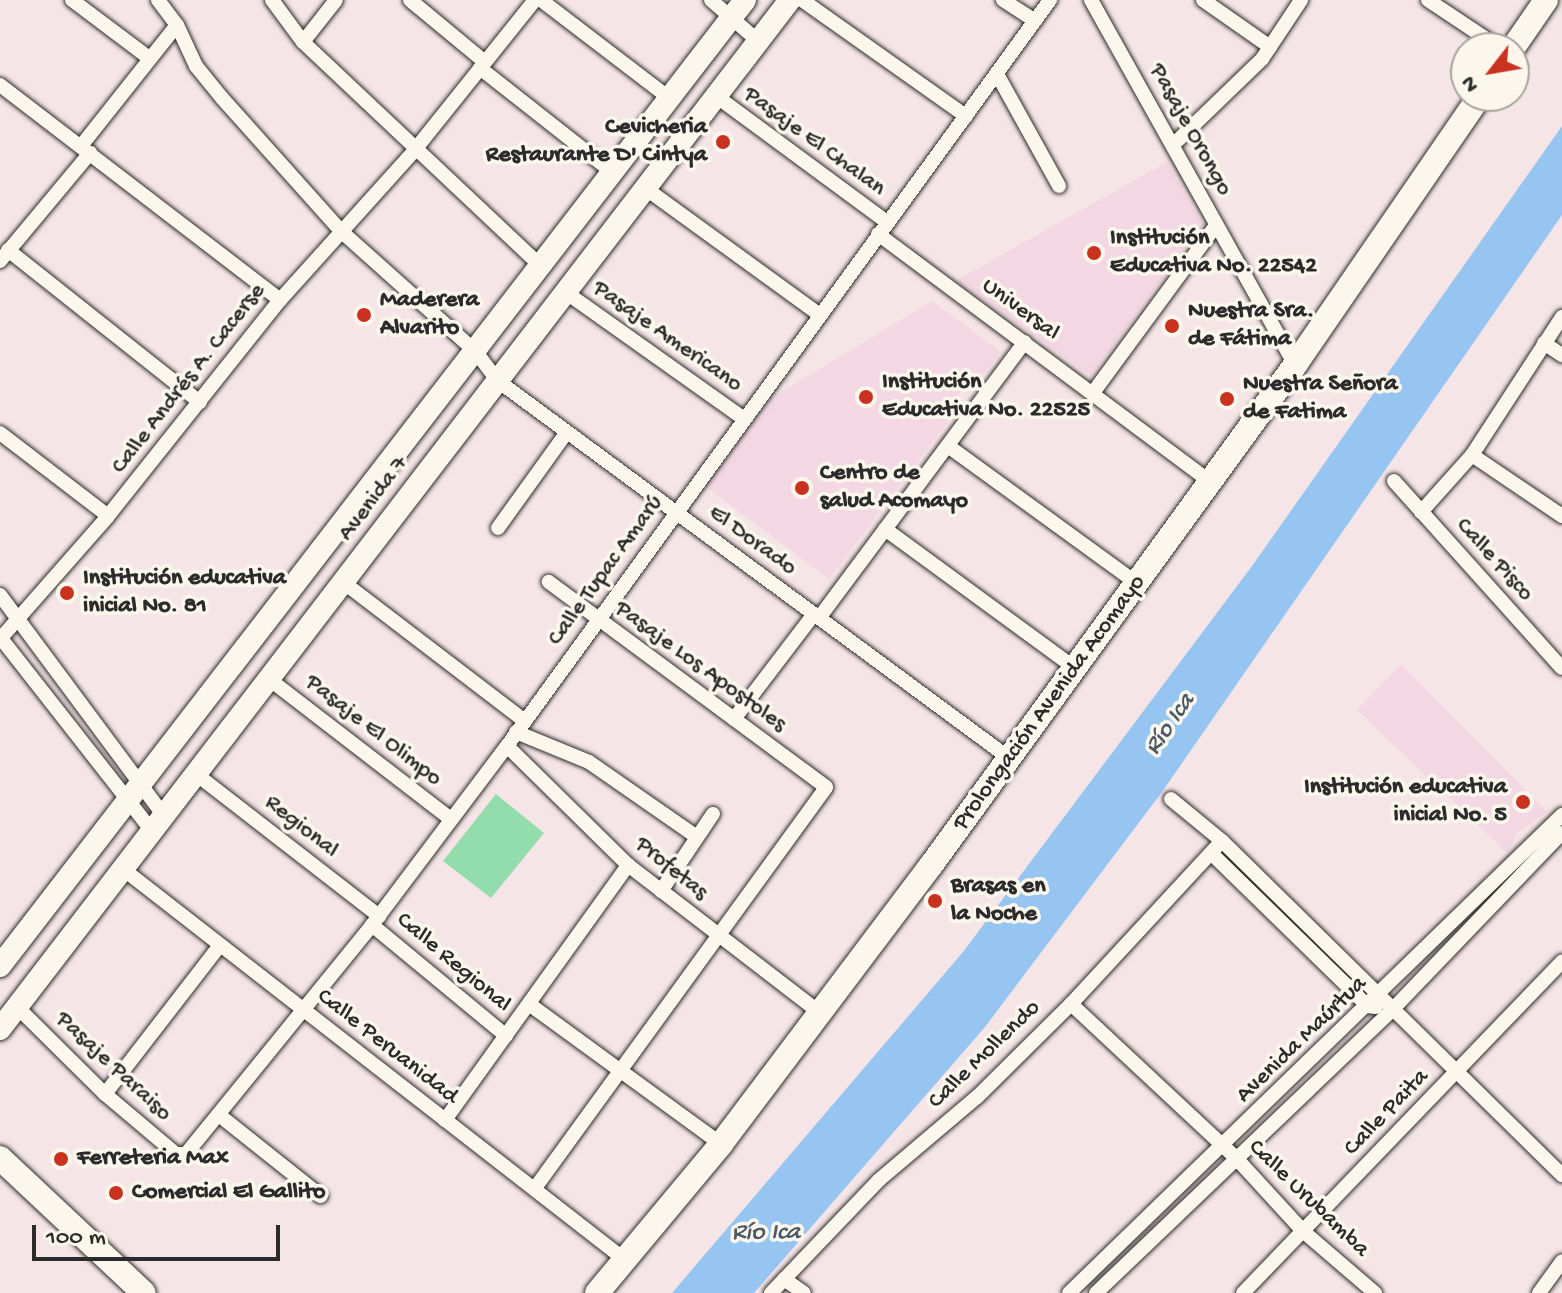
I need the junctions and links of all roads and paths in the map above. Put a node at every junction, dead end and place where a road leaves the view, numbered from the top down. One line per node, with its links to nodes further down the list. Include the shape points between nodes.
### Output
1 (72, 0): 26 (street)
2 (158, 0): 20 (street, El Dorado)
3 (272, 0): 24 (street)
4 (336, 0): 24 (street)
5 (410, 0): 27 (street)
6 (535, 0): 27 (street, Calle Andrés A. Cacerse)
7 (541, 0): 31 (street)
8 (711, 0): 18 (street)
9 (790, 0): 23 (street, Avenida 7)
10 (802, 0): 33 (street)
11 (1003, 0): 19 (street)
12 (1050, 0): 19 (street, Calle Tupac Amarú)
13 (1091, 0): 34 (street, Pasaje Orongo)
14 (1203, 0): 25 (street)
15 (1301, 0): 25 (street)
16 (1428, 0): 21 (street)
17 (1546, 0): 22 (main road)
18 (738, 9): 23 (street); 31 (street, Avenida 7)
19 (1035, 21): 28 (street, Calle Tupac Amarú)
20 (177, 25): 26 (street); 42 (street, El Dorado, via 196,66)
21 (1476, 32)
22 (1524, 32)
23 (758, 41): 30 (street, Avenida 7)
24 (303, 42): 36 (street)
25 (1270, 47): 34 (street)
26 (148, 57): 35 (street)
27 (483, 65): 36 (street, Calle Andrés A. Cacerse); 37 (street)
28 (997, 74): 33 (street, Calle Tupac Amarú); 38 (street)
29 (0, 85): 35 (street)
30 (716, 96): 39 (street, Avenida 7); 41 (street, Pasaje El Chalan)
31 (672, 100): 37 (street, Avenida 7)
32 (1469, 112): 53 (main road, Prolongación Avenida Acomayo)
33 (966, 116): 41 (street, Calle Tupac Amarú)
34 (1175, 143): 40 (street, Pasaje Orongo)
35 (86, 149): 43 (street); 46 (street)
36 (414, 151): 42 (street, Calle Andrés A. Cacerse); 44 (street)
37 (612, 172): 44 (street, Avenida 7)
38 (1059, 186)
39 (645, 188): 45 (street, Avenida 7); 47 (street)
40 (1216, 225): 53 (street, Pasaje Orongo); 55 (street)
41 (883, 228): 47 (street, Calle Tupac Amarú); 49 (street, Universal)
42 (342, 232): 46 (street, Calle Andrés A. Cacerse); 51 (street, El Dorado)
43 (4, 256): 56 (street)
44 (542, 267): 51 (street, Avenida 7)
45 (564, 291): 54 (street, Avenida 7); 57 (street, Pasaje Americano)
46 (280, 300): 56 (street, Calle Andrés A. Cacerse)
47 (820, 315): 57 (street, Calle Tupac Amarú)
48 (1562, 317): 50 (street)
49 (1025, 342): 55 (street, Universal); 60 (street)
50 (1544, 343): 52 (street); 61 (street)
51 (476, 352): 54 (street, El Dorado); 86 (street, Avenida 7)
52 (1562, 355)
53 (1295, 365): 63 (main road, Prolongación Avenida Acomayo)
54 (498, 381): 58 (street, El Dorado); 70 (street, Avenida 7)
55 (1095, 390): 63 (street, Universal)
56 (200, 402): 66 (street, Calle Andrés A. Cacerse)
57 (744, 419): 64 (street, Calle Tupac Amarú)
58 (567, 432): 64 (street, El Dorado); 68 (street)
59 (0, 433): 66 (street)
60 (948, 446): 69 (street); 72 (street)
61 (1472, 455): 65 (street); 67 (street)
62 (1394, 481): 65 (street, Calle Pisco)
63 (1211, 482): 72 (main road, Prolongación Avenida Acomayo)
64 (676, 512): 74 (street, El Dorado); 75 (street, Calle Tupac Amarú)
65 (1421, 512): 79 (street, Calle Pisco)
66 (108, 516): 76 (street, Calle Andrés A. Cacerse)
67 (1562, 516)
68 (498, 528)
69 (885, 529): 74 (street); 78 (street)
70 (343, 582): 80 (street, Avenida 7); 82 (street)
71 (549, 582): 75 (street, Pasaje Los Apostoles)
72 (1138, 584): 78 (main road, Prolongación Avenida Acomayo)
73 (0, 595): 76 (street)
74 (816, 616): 81 (street); 84 (street, El Dorado)
75 (599, 619): 81 (street, Pasaje Los Apostoles); 82 (street, Calle Tupac Amarú)
76 (17, 620): 77 (street, Calle Andrés A. Cacerse); 86 (street)
77 (0, 638): 86 (street)
78 (1075, 668): 84 (main road, Prolongación Avenida Acomayo)
79 (1562, 668)
80 (269, 679): 85 (street, Avenida 7); 90 (street, Pasaje El Olimpo)
81 (734, 719): 100 (street, Pasaje Los Apostoles, via 826,787)
82 (521, 726): 83 (street, Calle Tupac Amarú); 93 (street, via 589,762)
83 (507, 746): 90 (street, Calle Tupac Amarú); 96 (street, Profetas)
84 (1009, 758): 111 (main road, Prolongación Avenida Acomayo)
85 (196, 774): 91 (street, Avenida 7); 99 (street, Regional)
86 (133, 793): 91 (street); 103 (street, Avenida 7)
87 (1171, 799): 94 (street)
88 (713, 814): 93 (street)
89 (1562, 815): 104 (street, Avenida Maúrtua)
90 (451, 819): 99 (street, Calle Tupac Amarú)
91 (158, 823): 97 (street, Avenida 7)
92 (1562, 833): 109 (street, Avenida Maúrtua)
93 (697, 837): 98 (street)
94 (1222, 841): 95 (street, Calle Mollendo); 104 (street)
95 (1212, 854): 106 (street, Calle Mollendo); 107 (street)
96 (628, 865): 98 (street, Profetas); 105 (street)
97 (123, 869): 101 (street, Calle Peruanidad); 108 (street, Avenida 7)
98 (661, 891): 100 (street, Profetas)
99 (376, 920): 110 (street, Calle Tupac Amarú); 113 (street, Calle Regional)
100 (718, 935): 111 (street, Profetas); 114 (street)
101 (220, 945): 110 (street, Calle Peruanidad); 116 (street)
102 (1562, 962): 115 (street, Calle Paita)
103 (0, 966)
104 (1380, 995): 107 (street, Avenida Maúrtua); 109 (street)
105 (529, 1004): 113 (street); 114 (street)
106 (1071, 1004): 120 (street, Calle Urubamba); 130 (street, Calle Mollendo, via 977,1097 879,1180)
107 (1368, 1006): 109 (street); 120 (street, Avenida Maúrtua)
108 (17, 1007): 112 (street, Avenida 7); 116 (street, Pasaje Paraiso)
109 (1392, 1010): 115 (street); 123 (street, Avenida Maúrtua)
110 (304, 1011): 117 (street, Calle Tupac Amarú); 118 (street, Calle Peruanidad)
111 (820, 1013): 119 (main road, Prolongación Avenida Acomayo)
112 (0, 1029)
113 (506, 1036): 118 (street)
114 (620, 1070): 119 (street); 125 (street)
115 (1456, 1073): 124 (street); 127 (street, Calle Paita)
116 (105, 1094): 121 (street, Pasaje Paraiso)
117 (219, 1115): 121 (street, Calle Tupac Amarú); 126 (street)
118 (445, 1120): 125 (street, Calle Peruanidad)
119 (721, 1144): 128 (main road, Prolongación Avenida Acomayo)
120 (1223, 1147): 123 (street, Calle Urubamba); 135 (street, Avenida Maúrtua)
121 (182, 1155)
122 (0, 1158): 131 (main road)
123 (1237, 1159): 127 (street, Calle Urubamba); 136 (street, Avenida Maúrtua)
124 (1562, 1175)
125 (535, 1188): 128 (street, Calle Peruanidad)
126 (321, 1196)
127 (1304, 1232): 137 (street, Calle Paita); 138 (street, Calle Urubamba)
128 (625, 1260): 132 (main road, Prolongación Avenida Acomayo)
129 (1562, 1261): 139 (street)
130 (784, 1279): 133 (street, Calle Mollendo); 134 (street)
131 (144, 1293)
132 (597, 1293)
133 (771, 1293)
134 (804, 1293)
135 (1069, 1293)
136 (1096, 1293)
137 (1243, 1293)
138 (1375, 1293)
139 (1539, 1293)

